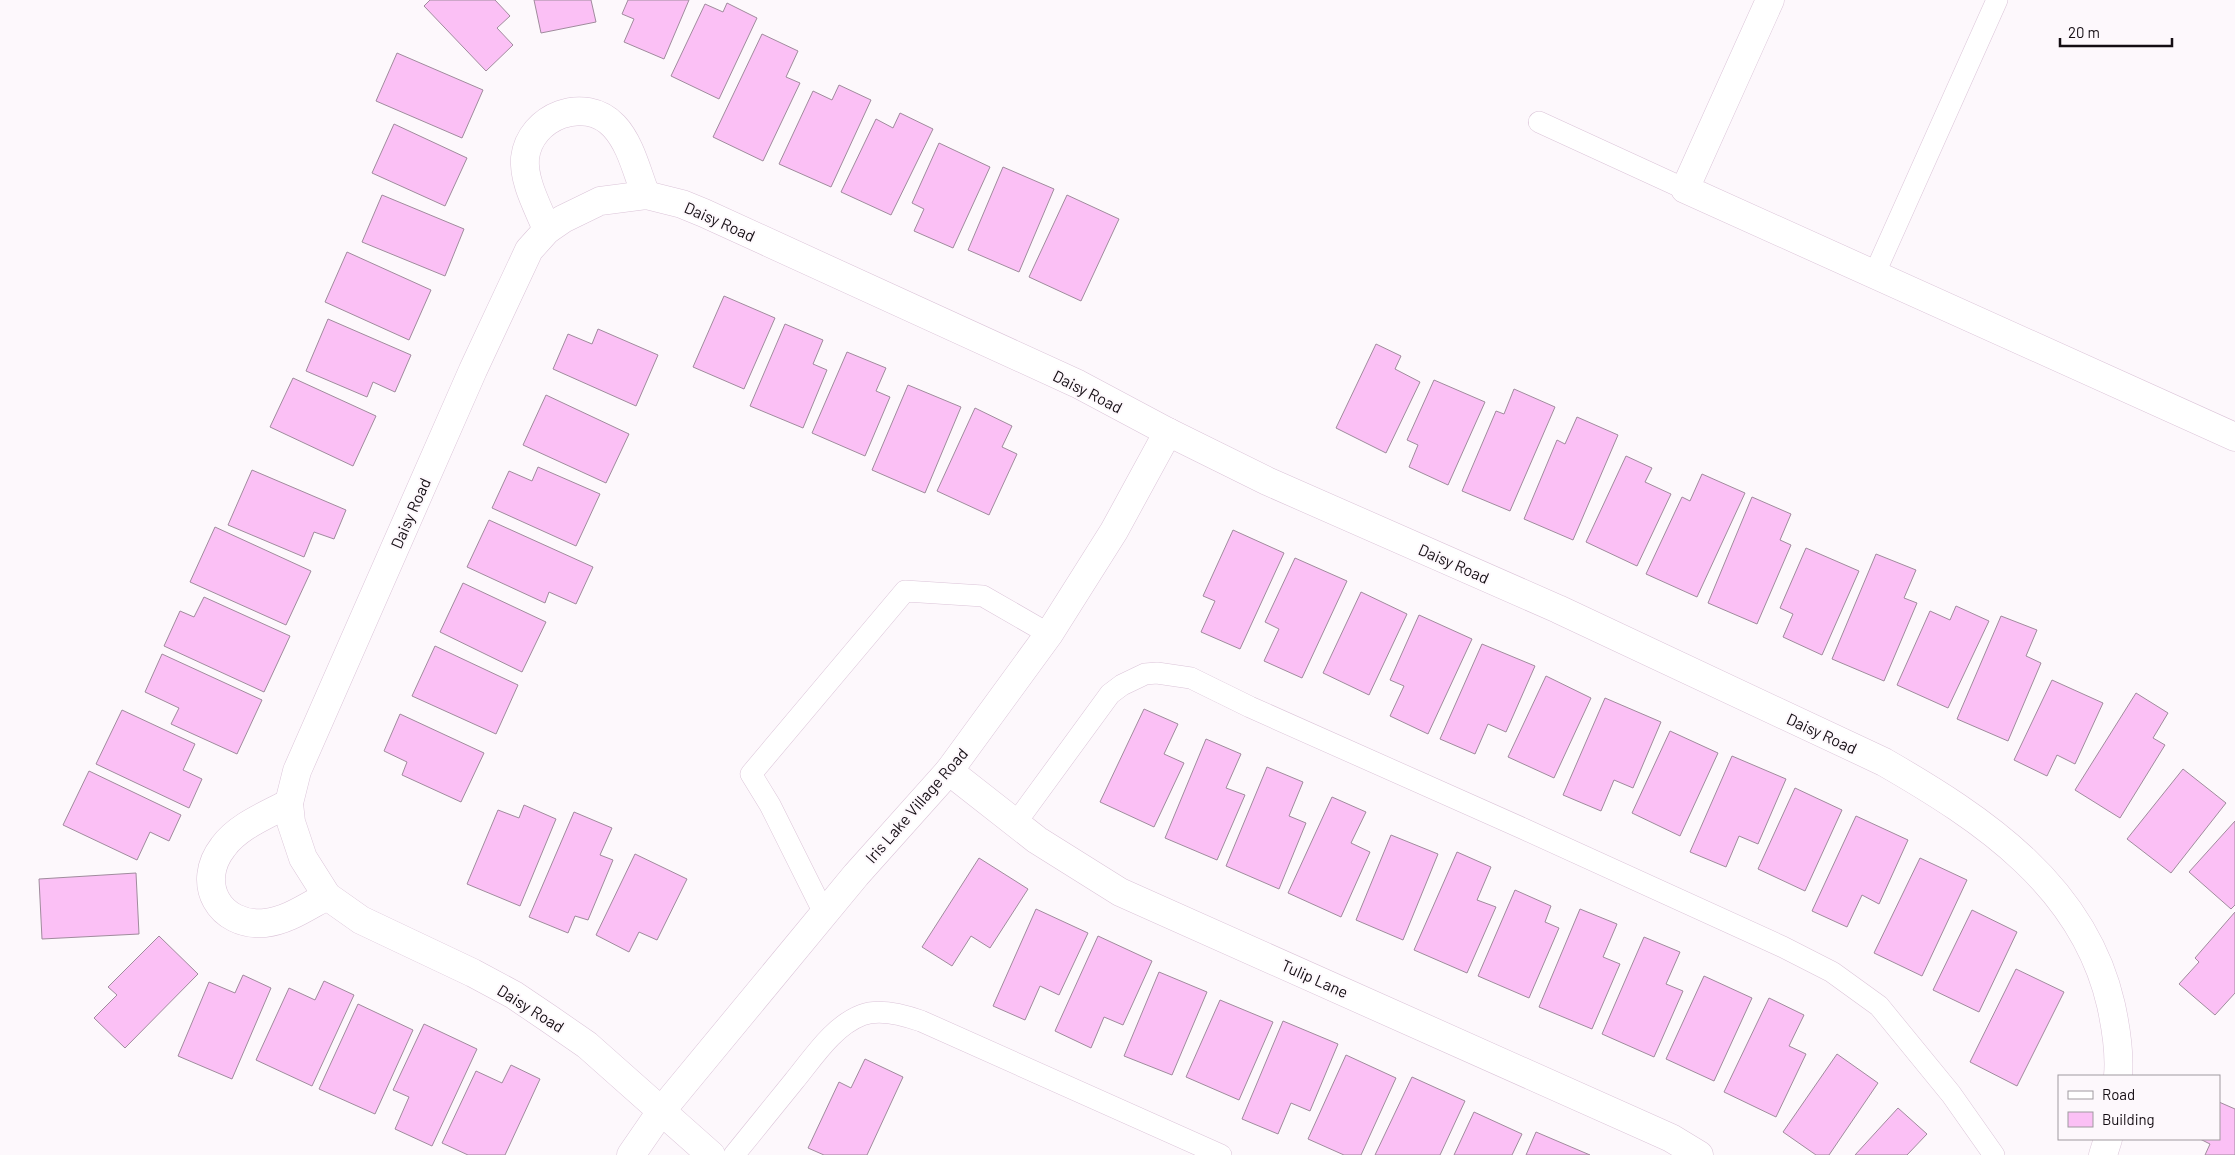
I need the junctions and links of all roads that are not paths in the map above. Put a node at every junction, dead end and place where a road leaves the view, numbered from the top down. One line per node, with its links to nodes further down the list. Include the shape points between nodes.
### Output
1 (1770, 0): 4 (street)
2 (1997, 0): 7 (lane)
3 (1539, 122): 4 (lane)
4 (1686, 190): 7 (street)
5 (646, 195): 6 (street, Daisy Road, via 600,201); 6 (street, via 626,142 615,127 592,113 563,113 538,129 525,158 527,179); 8 (street, Daisy Road, via 704,213 1078,384)
6 (547, 230): 12 (street, Daisy Road, via 529,250 473,370 297,771)
7 (1874, 275): 9 (street)
8 (1168, 432): 10 (street, Iris Lake Village Road, via 1114,531); 16 (street, Daisy Road, via 1267,480 1558,608 1884,762 1935,791 2018,854 2073,913 2093,948 2106,985 2116,1026)
9 (2235, 437)
10 (1049, 634): 11 (street, Iris Lake Village Road); 15 (lane, via 983,596 905,591 751,774)
11 (949, 771): 13 (street, Tulip Lane); 15 (street, Iris Lake Village Road)
12 (289, 803): 14 (street, Daisy Road, via 291,822 303,858); 14 (street, via 236,834 224,845 216,856 211,873 214,896 226,913 234,918 265,923 288,917)
13 (1015, 824): 23 (street, Tulip Lane, via 1120,892 1671,1138); 24 (lane, via 1110,694 1122,684 1145,674 1191,678 1832,972 1879,1006 1951,1094)
14 (327, 896): 17 (street, Daisy Road, via 361,920 473,973 528,1004 587,1045)
15 (824, 913): 17 (street, Iris Lake Village Road)
16 (2118, 1075)
17 (662, 1110): 19 (street, Iris Lake Village Road); 20 (street, Daisy Road)
18 (2108, 1140): 25 (street)
19 (631, 1155)
20 (711, 1155)
21 (734, 1155): 22 (lane, via 826,1042 847,1022 863,1014 878,1012 902,1014 921,1021)
22 (1222, 1155)
23 (1699, 1155)
24 (1994, 1155)
25 (2103, 1155)

